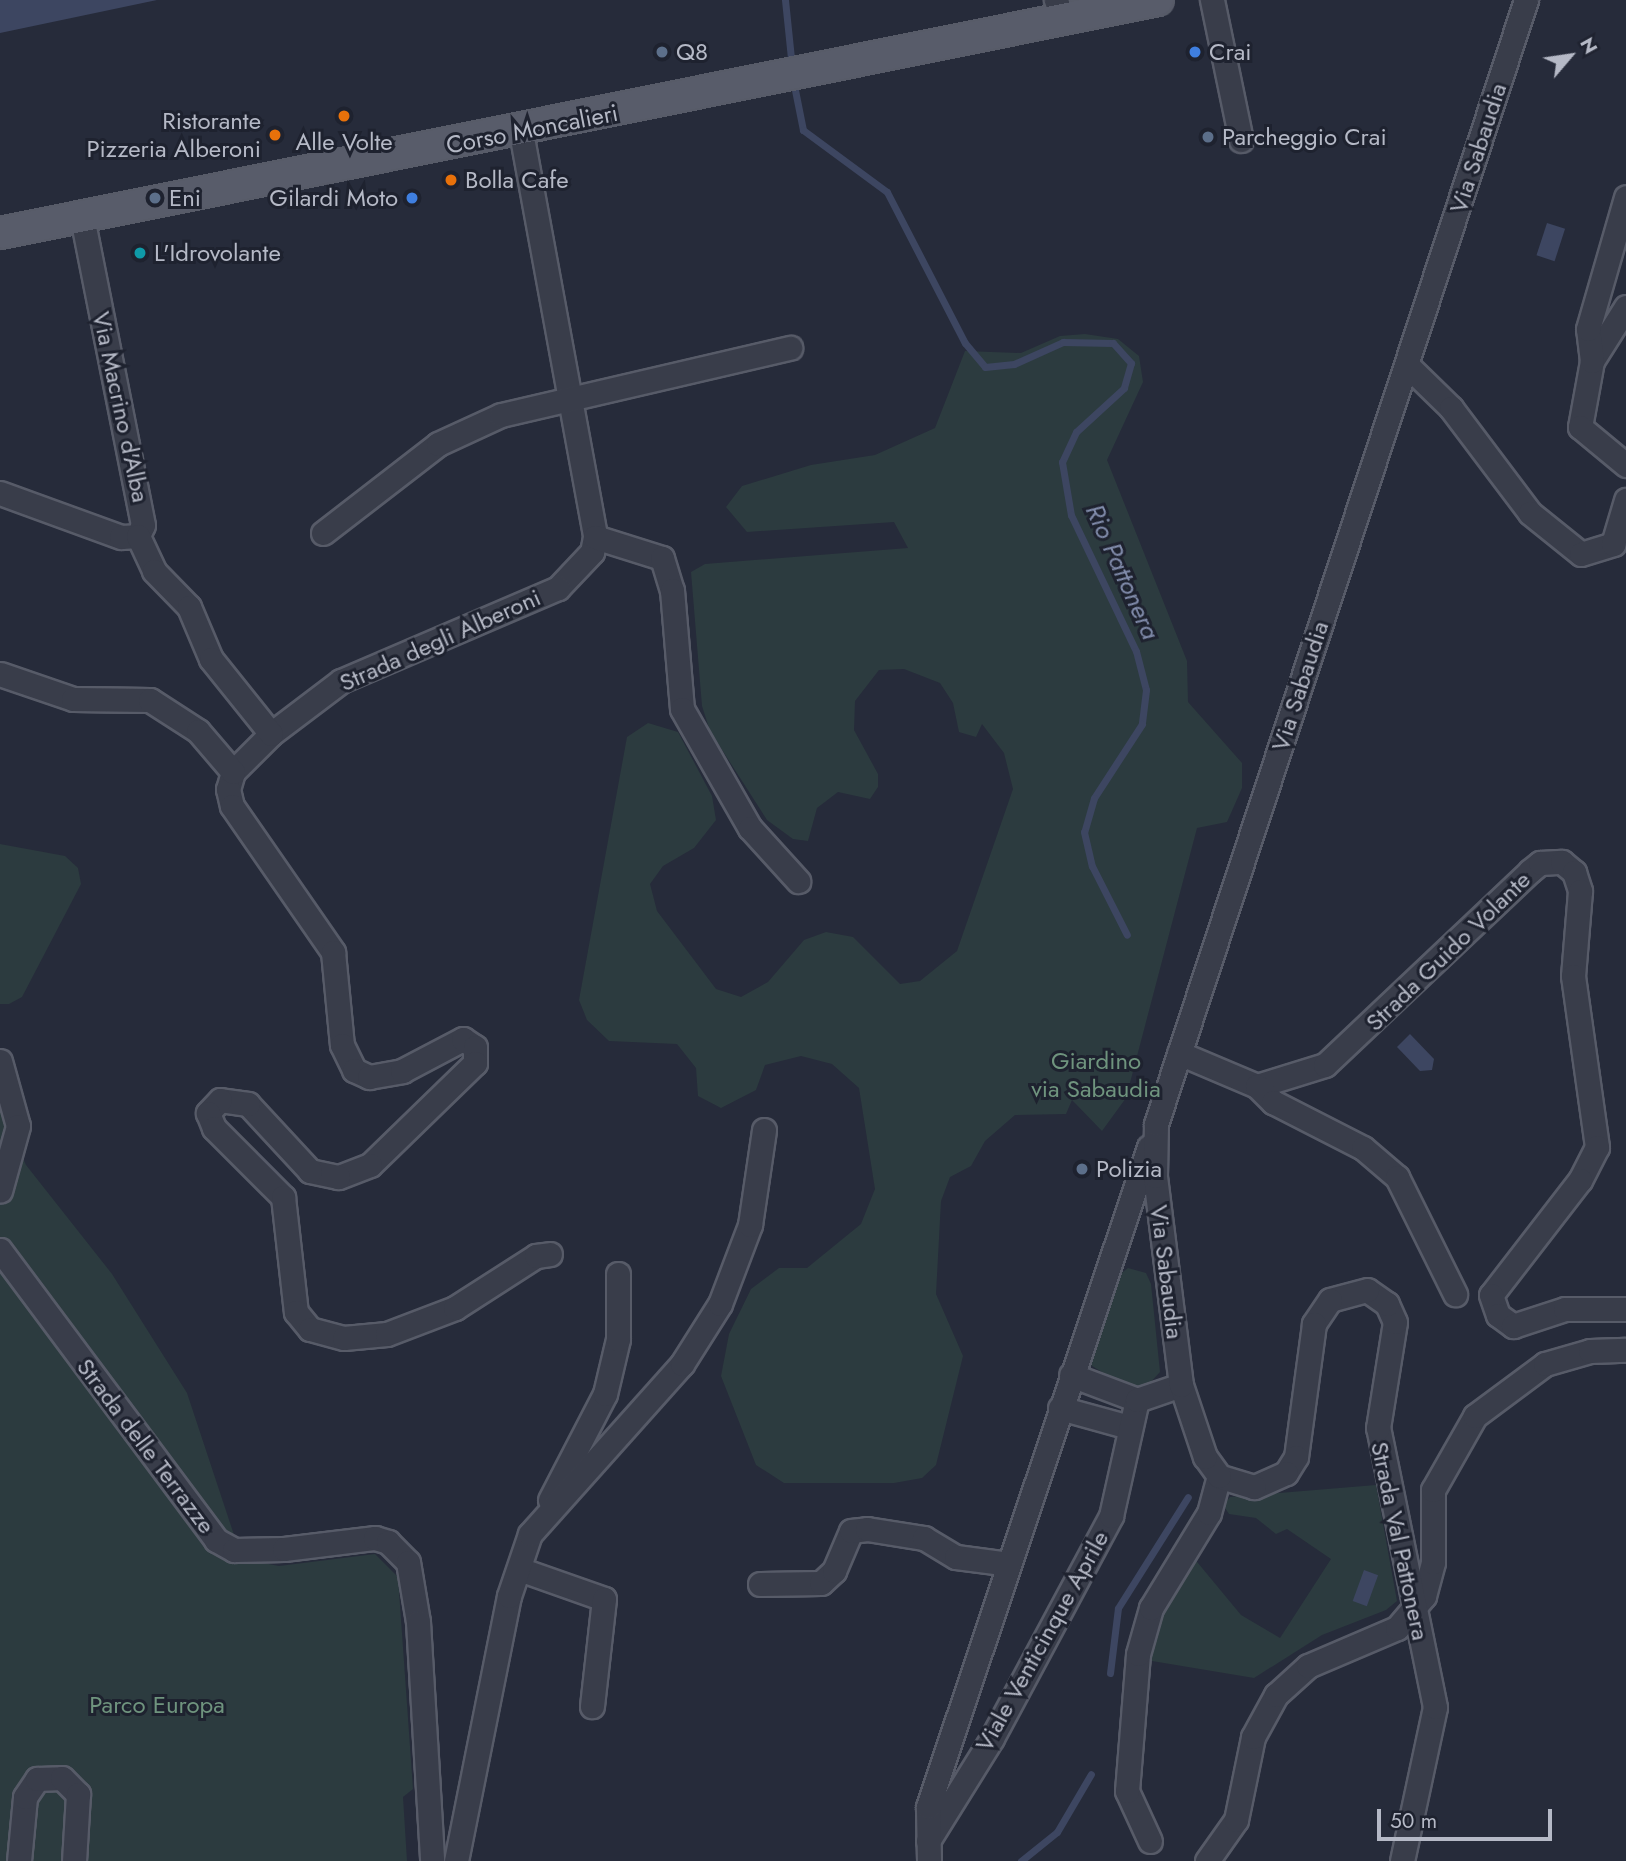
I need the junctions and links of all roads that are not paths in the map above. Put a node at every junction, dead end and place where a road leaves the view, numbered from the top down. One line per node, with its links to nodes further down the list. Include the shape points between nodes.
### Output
1 (1158, 0): 4 (main road, Corso Moncalieri)
2 (1212, 0): 6 (street)
3 (1527, 0): 13 (street, Via Sabaudia)
4 (1060, 10): 5 (main road, Corso Moncalieri, via 823,71)
5 (521, 132): 8 (main road, Corso Moncalieri); 14 (street)
6 (1241, 140)
7 (1626, 197): 12 (street, via 1588,329)
8 (82, 216): 9 (main road, Corso Moncalieri); 19 (street, Via Macrino d'Alba, via 143,509)
9 (0, 233)
10 (1626, 307): 12 (street)
11 (790, 348): 14 (street)
12 (1591, 361): 15 (street, via 1580,428)
13 (1407, 365): 17 (street, via 1451,408 1530,513 1581,554 1614,544); 25 (street, Via Sabaudia)
14 (569, 395): 18 (street, via 501,415 438,444); 20 (street)
15 (1626, 465)
16 (0, 494): 19 (street, Via Macrino d'Alba, via 121,537)
17 (1626, 500)
18 (323, 533)
19 (138, 536): 22 (street, via 154,571 189,607 211,659)
20 (595, 537): 22 (street, Strada degli Alberoni, via 584,565 558,588 356,673); 24 (street, via 662,558 672,590 682,709 750,828)
21 (0, 674): 23 (street, via 74,699 150,700 198,731)
22 (271, 734): 23 (street, Strada degli Alberoni)
23 (233, 772): 32 (street, via 232,806 333,952 342,1045 355,1070 369,1077 402,1071 463,1039 476,1055 460,1085 397,1142 370,1165 338,1177 310,1171 248,1104 228,1099 209,1108 214,1128 282,1197 301,1321 344,1338 387,1334 455,1308 536,1256)
24 (798, 881)
25 (1179, 1053): 27 (street); 28 (street, Via Sabaudia)
26 (0, 1061): 30 (street, via 18,1126)
27 (1257, 1086): 34 (street, via 1273,1102 1363,1148 1397,1177); 35 (street, Strada Guido Volante, via 1325,1065 1530,871 1540,863 1562,862 1574,872 1580,891 1573,976 1597,1147 1580,1180 1491,1295 1498,1315 1513,1326 1565,1309)
28 (1156, 1124): 37 (street, Viale Venticinque Aprile); 38 (street, Via Sabaudia, via 1155,1176)
29 (764, 1130): 43 (street, via 750,1225 720,1304 682,1364)
30 (0, 1191)
31 (0, 1250): 53 (street, Strada delle Terrazze, via 216,1540 234,1550 375,1538 388,1542 408,1563 418,1622)
32 (550, 1254)
33 (618, 1274): 43 (street, via 618,1339 605,1394)
34 (1455, 1294)
35 (1626, 1309)
36 (1626, 1350): 47 (street, via 1590,1351 1545,1364 1475,1416 1433,1490 1431,1580)
37 (1071, 1375): 39 (street); 40 (street, Viale Venticinque Aprile)
38 (1181, 1385): 39 (street); 42 (street, via 1205,1457)
39 (1137, 1399): 41 (street, Viale Venticinque Aprile)
40 (1060, 1408): 41 (street); 44 (street, Viale Venticinque Aprile)
41 (1129, 1427): 50 (street, Viale Venticinque Aprile, via 1111,1516)
42 (1219, 1476): 47 (street, Strada Val Pattonera, via 1254,1487 1286,1473 1297,1457 1322,1307 1351,1289 1374,1292 1395,1322 1378,1428); 49 (street, via 1209,1513 1152,1608 1138,1654 1127,1791)
43 (546, 1513): 45 (street, via 530,1534)
44 (1009, 1563): 46 (street, via 956,1557 924,1538 867,1529 851,1531 834,1571 821,1584); 50 (street, Viale Venticinque Aprile, via 928,1807)
45 (519, 1569): 48 (street, via 604,1599); 54 (street)
46 (760, 1584)
47 (1413, 1614): 55 (street, via 1380,1637 1308,1666 1276,1695 1253,1737 1236,1820); 56 (street, Strada Val Pattonera, via 1435,1707)
48 (592, 1706)
49 (1150, 1841)
50 (928, 1856)
51 (19, 1861): 52 (street, via 25,1797 37,1779 62,1778 78,1794)
52 (74, 1861)
53 (432, 1861)
54 (456, 1861)
55 (1207, 1861)
56 (1402, 1861)

